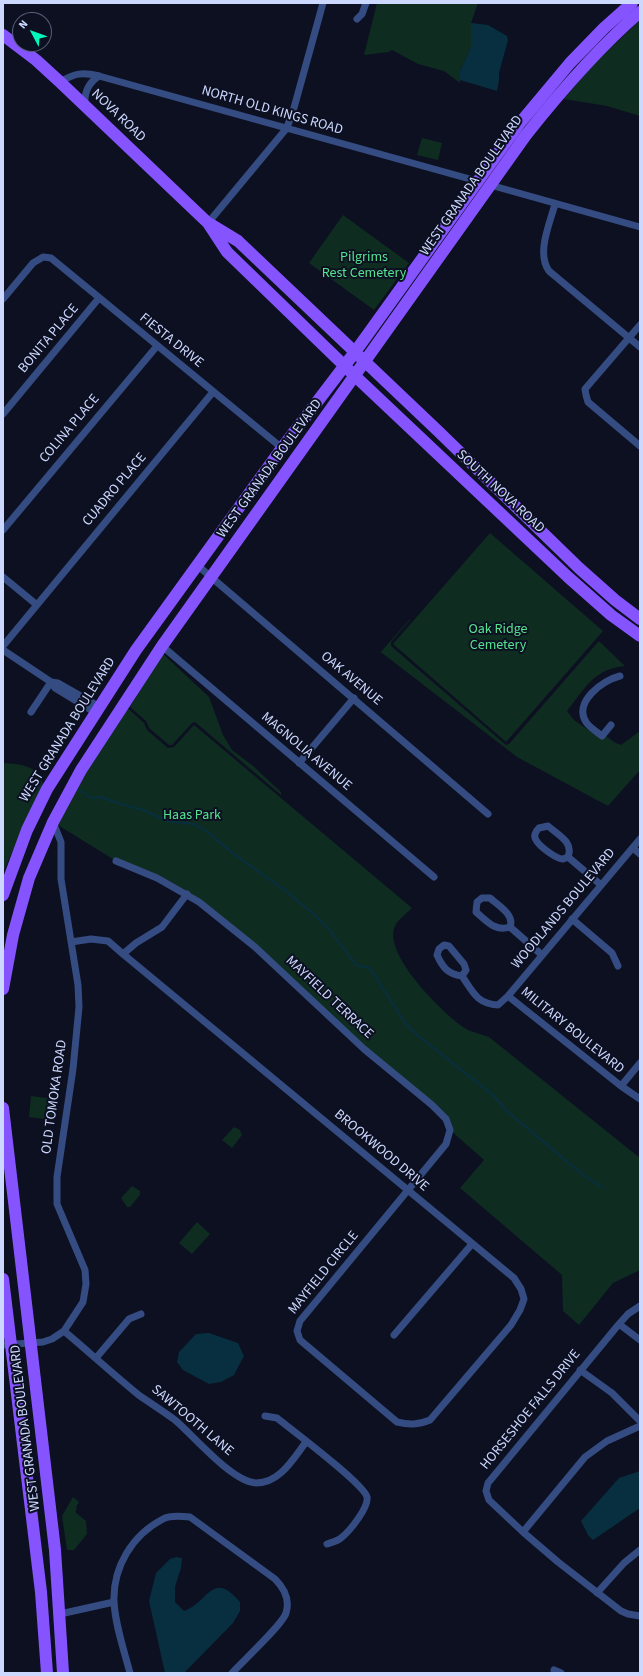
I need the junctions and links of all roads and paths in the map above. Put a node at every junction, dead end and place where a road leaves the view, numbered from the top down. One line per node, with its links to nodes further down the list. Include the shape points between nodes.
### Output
1 (323, 3): 13 (street)
2 (366, 3): 6 (street)
3 (632, 3): 5 (main road, WEST GRANADA BOULEVARD)
4 (640, 12): 9 (main road, WEST GRANADA BOULEVARD)
5 (618, 15): 8 (main road, WEST GRANADA BOULEVARD); 9 (main road, via 612,26 577,62)
6 (357, 19)
7 (3, 35): 11 (main road, NOVA ROAD)
8 (566, 67): 14 (main road, via 568,73 534,114); 15 (main road, WEST GRANADA BOULEVARD)
9 (577, 73): 14 (main road, WEST GRANADA BOULEVARD)
10 (99, 76): 11 (street, NORTH OLD KINGS ROAD, via 72,74); 12 (street, via 92,80 87,88 84,96); 13 (street, NORTH OLD KINGS ROAD)
11 (60, 82): 12 (main road, NOVA ROAD)
12 (85, 105): 20 (main road, NOVA ROAD)
13 (286, 129): 16 (street, NORTH OLD KINGS ROAD); 20 (street)
14 (529, 131): 17 (main road, WEST GRANADA BOULEVARD)
15 (494, 158): 16 (main road, WEST GRANADA BOULEVARD); 17 (main road, via 489,174)
16 (477, 181): 19 (main road, via 478,194); 28 (main road, WEST GRANADA BOULEVARD)
17 (490, 185): 18 (street); 19 (main road, WEST GRANADA BOULEVARD)
18 (555, 204): 21 (street); 25 (street, via 542,252 546,266)
19 (473, 210): 29 (main road, WEST GRANADA BOULEVARD)
20 (208, 223): 28 (main road, NOVA ROAD, via 238,241); 30 (main road, NOVA ROAD, via 227,252)
21 (640, 227)
22 (99, 298): 23 (street, FIESTA DRIVE, via 51,258 43,256 33,263); 26 (street, FIESTA DRIVE); 33 (street, BONITA PLACE)
23 (3, 299)
24 (640, 325): 25 (street)
25 (629, 338): 27 (street); 34 (street, via 585,388 588,402)
26 (157, 346): 32 (street, FIESTA DRIVE); 38 (street, COLINA PLACE)
27 (640, 347)
28 (355, 352): 29 (main road, NOVA ROAD); 30 (main road, WEST GRANADA BOULEVARD)
29 (365, 362): 31 (main road, WEST GRANADA BOULEVARD); 37 (main road, SOUTH NOVA ROAD)
30 (344, 365): 31 (main road, SOUTH NOVA ROAD); 35 (main road, WEST GRANADA BOULEVARD)
31 (355, 376): 36 (main road, SOUTH NOVA ROAD); 41 (main road, WEST GRANADA BOULEVARD)
32 (213, 392): 35 (street, FIESTA DRIVE); 44 (street, CUADRO PLACE)
33 (3, 414)
34 (640, 446)
35 (282, 448): 39 (main road, WEST GRANADA BOULEVARD)
36 (467, 481): 37 (main road, via 480,482); 43 (main road, SOUTH NOVA ROAD)
37 (497, 490): 42 (main road, SOUTH NOVA ROAD)
38 (3, 530)
39 (197, 565): 41 (street, OAK AVENUE); 45 (main road, WEST GRANADA BOULEVARD)
40 (3, 577): 44 (street)
41 (212, 577): 49 (main road, WEST GRANADA BOULEVARD); 53 (street, OAK AVENUE)
42 (600, 587): 43 (street); 46 (main road, SOUTH NOVA ROAD)
43 (590, 597): 47 (main road, SOUTH NOVA ROAD)
44 (37, 605): 48 (street, CUADRO PLACE)
45 (161, 614): 49 (main road, via 157,633); 54 (main road, WEST GRANADA BOULEVARD)
46 (640, 619)
47 (640, 636)
48 (3, 646)
49 (162, 646): 57 (main road, WEST GRANADA BOULEVARD); 58 (street, MAGNOLIA AVENUE)
50 (3, 650): 52 (street)
51 (620, 676): 56 (street, via 596,687 585,703 583,713 586,722 602,736)
52 (51, 682): 54 (street, via 58,683); 55 (street)
53 (354, 698): 58 (street); 60 (street, OAK AVENUE)
54 (98, 710): 57 (main road, via 103,724); 59 (main road, WEST GRANADA BOULEVARD)
55 (31, 712)
56 (612, 725)
57 (98, 744): 61 (main road, WEST GRANADA BOULEVARD)
58 (299, 763): 67 (street, MAGNOLIA AVENUE)
59 (47, 789): 61 (main road, via 46,807); 70 (main road, WEST GRANADA BOULEVARD, via 26,830)
60 (488, 814)
61 (53, 822): 73 (street, OLD TOMOKA ROAD, via 60,842 61,879); 74 (main road, WEST GRANADA BOULEVARD, via 29,878)
62 (640, 839): 63 (street, WOODLANDS BOULEVARD)
63 (633, 848): 64 (street); 68 (street, WOODLANDS BOULEVARD)
64 (640, 854)
65 (568, 857): 65 (street, via 568,843 548,826 539,828 535,836 536,841 555,857); 68 (street)
66 (116, 860): 69 (street, MAYFIELD TERRACE)
67 (434, 877)
68 (601, 885): 71 (street, WOODLANDS BOULEVARD)
69 (187, 894): 75 (street, via 162,927 136,943); 86 (street, MAYFIELD TERRACE, via 254,947 446,1119 450,1130 446,1144)
70 (3, 895)
71 (572, 919): 76 (street, WOODLANDS BOULEVARD); 77 (street, via 612,953)
72 (510, 927): 72 (street, via 510,917 490,898 482,898 477,902 476,912 495,928); 76 (street)
73 (72, 942): 75 (street, BROOKWOOD DRIVE, via 92,939 108,942); 92 (street, OLD TOMOKA ROAD, via 78,985 78,1026 57,1177 57,1204 85,1270 86,1284 83,1302)
74 (6, 948): 79 (main road, WEST GRANADA BOULEVARD)
75 (124, 954): 86 (street, BROOKWOOD DRIVE)
76 (542, 955): 80 (street, WOODLANDS BOULEVARD)
77 (618, 966)
78 (462, 976): 78 (street, via 466,970 464,964 449,946 444,945 437,955 441,962 451,974); 80 (street, via 478,999 487,1004 498,1005)
79 (3, 989)
80 (508, 996): 82 (street, MILITARY BOULEVARD)
81 (640, 1063): 82 (street)
82 (621, 1086): 83 (street, MILITARY BOULEVARD)
83 (640, 1099)
84 (3, 1108): 85 (main road, WEST GRANADA BOULEVARD)
85 (4, 1128): 95 (main road, WEST GRANADA BOULEVARD)
86 (408, 1191): 87 (street, BROOKWOOD DRIVE); 101 (street, MAYFIELD CIRCLE, via 300,1321 297,1331 300,1340 397,1422)
87 (472, 1244): 93 (street); 101 (street, BROOKWOOD DRIVE, via 514,1278 522,1289 524,1299 511,1325 430,1420)
88 (3, 1279): 96 (main road, WEST GRANADA BOULEVARD)
89 (640, 1306): 91 (street, HORSESHOE FALLS DRIVE)
90 (141, 1314): 97 (street, via 128,1319)
91 (619, 1324): 94 (street); 98 (street, HORSESHOE FALLS DRIVE)
92 (64, 1331): 95 (street, OLD TOMOKA ROAD, via 52,1339); 97 (street, SAWTOOTH LANE)
93 (394, 1335)
94 (640, 1340)
95 (30, 1344): 96 (street, OLD TOMOKA ROAD); 110 (main road, WEST GRANADA BOULEVARD, via 55,1550)
96 (7, 1345): 107 (main road, WEST GRANADA BOULEVARD)
97 (96, 1358): 103 (street, SAWTOOTH LANE, via 176,1421 233,1473 247,1481 265,1482 282,1473)
98 (580, 1370): 100 (street, via 612,1392); 104 (street, HORSESHOE FALLS DRIVE, via 488,1483 486,1492 489,1500)
99 (265, 1416): 103 (street, via 277,1418)
100 (640, 1421)
101 (411, 1425)
102 (640, 1426): 104 (street, via 607,1441 585,1457)
103 (306, 1442): 105 (street, via 350,1477 366,1496 367,1505 364,1511 341,1538)
104 (522, 1532): 108 (street, HORSESHOE FALLS DRIVE)
105 (327, 1544)
106 (640, 1550): 108 (street, via 624,1563)
107 (41, 1592): 110 (main road, via 49,1606); 112 (main road, WEST GRANADA BOULEVARD)
108 (597, 1593): 111 (street, HORSESHOE FALLS DRIVE, via 621,1611)
109 (114, 1602): 110 (street); 116 (street); 117 (street, via 115,1582 126,1553 137,1537 164,1518 190,1517 275,1579 287,1596 286,1613 280,1622)
110 (60, 1614): 113 (main road, WEST GRANADA BOULEVARD)
111 (640, 1616)
112 (43, 1617): 113 (main road, via 53,1626); 114 (main road, WEST GRANADA BOULEVARD)
113 (62, 1644): 115 (main road, WEST GRANADA BOULEVARD)
114 (47, 1673)
115 (63, 1673)
116 (130, 1673)
117 (232, 1673)

